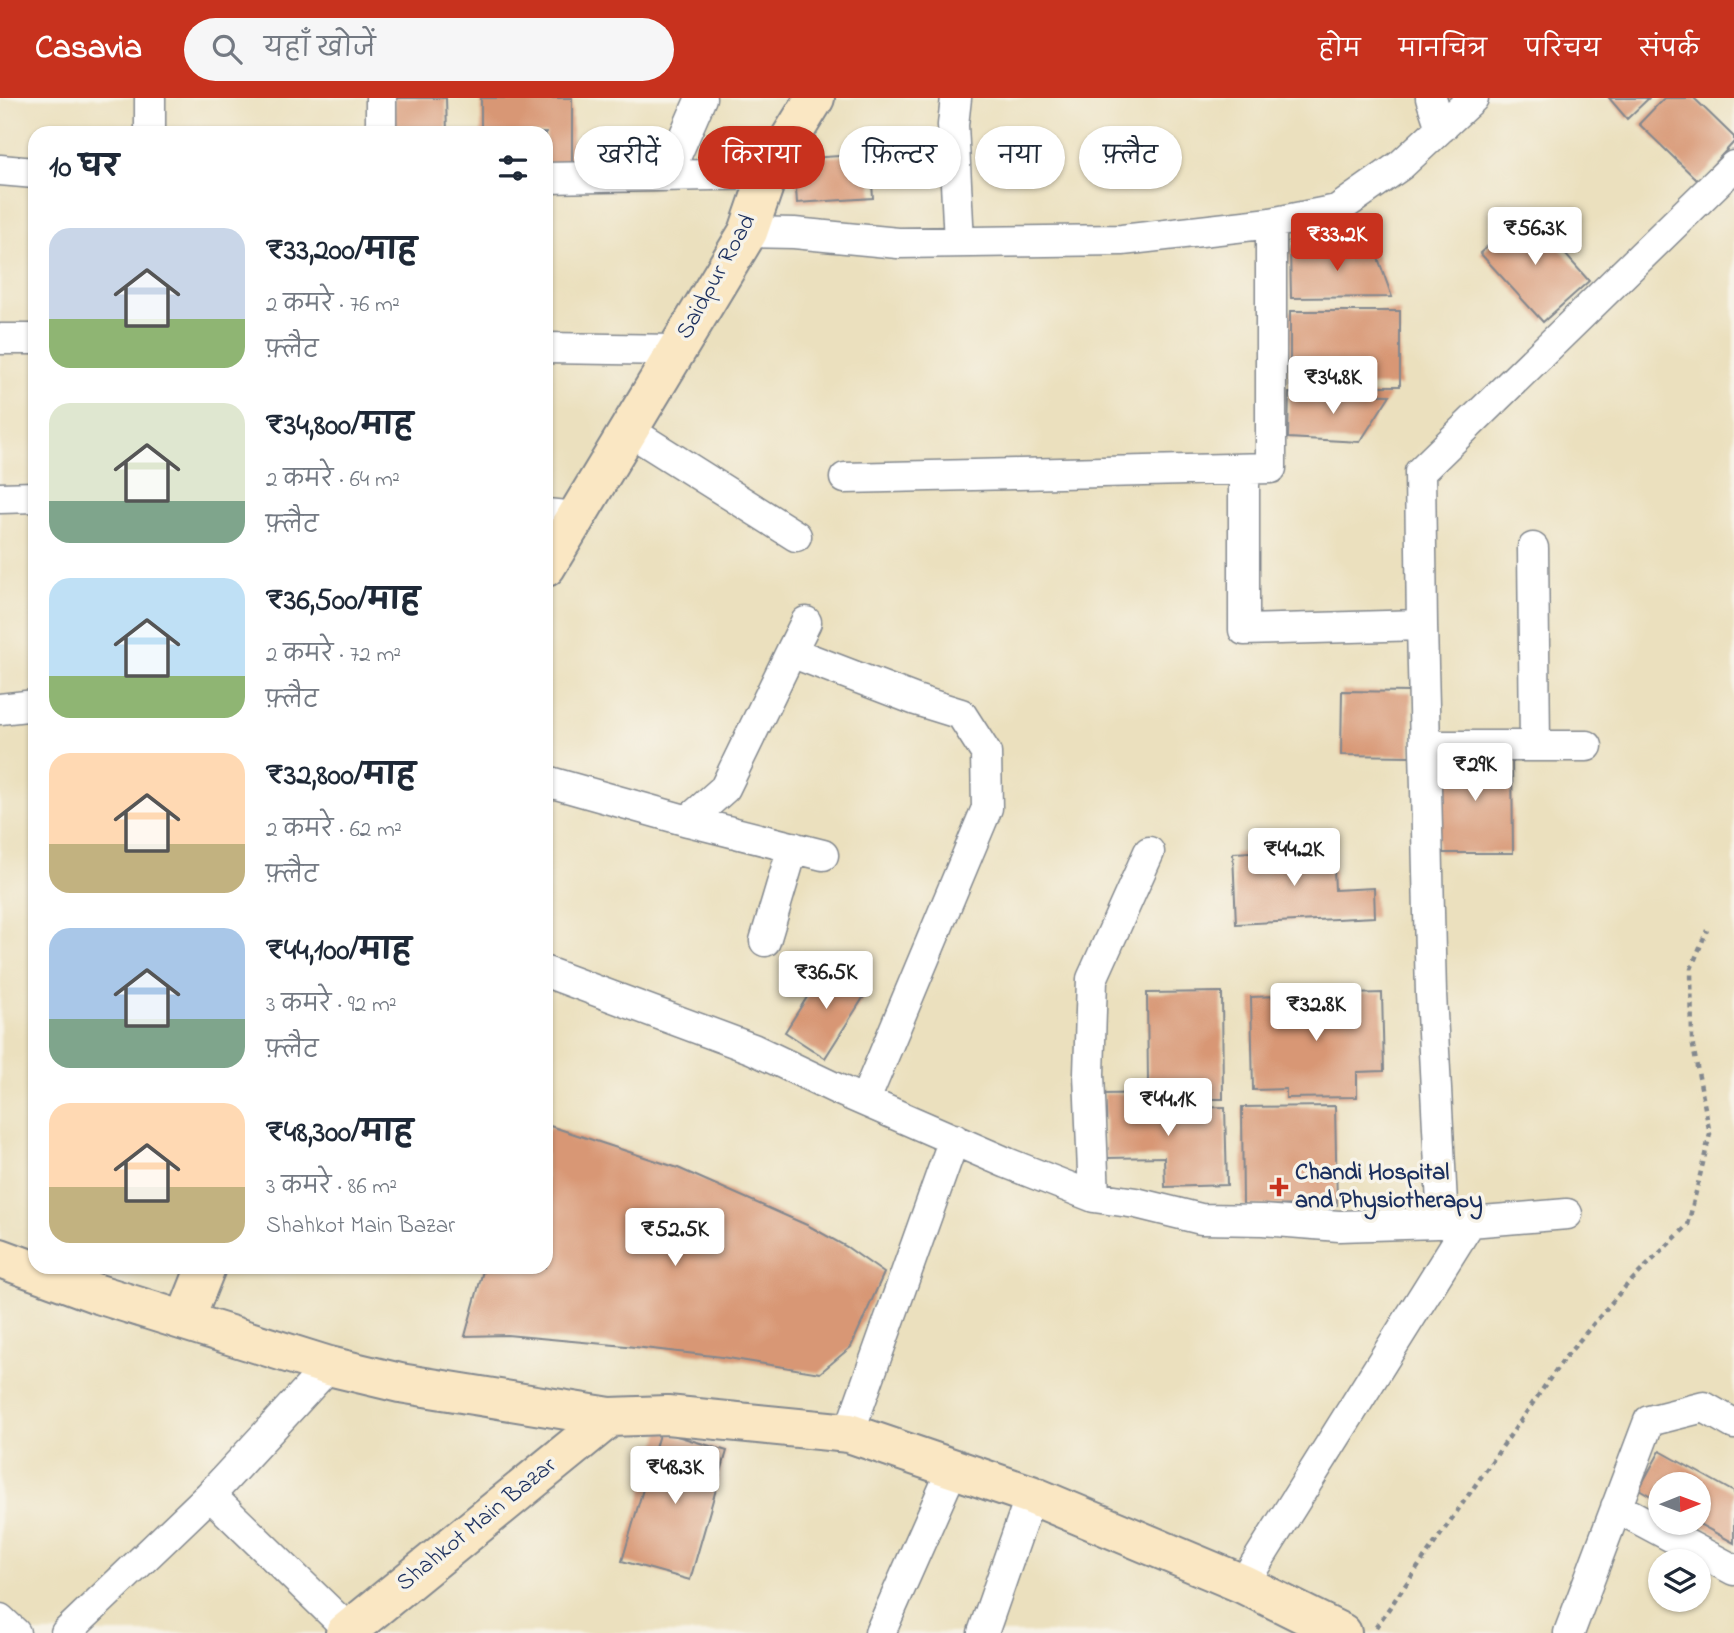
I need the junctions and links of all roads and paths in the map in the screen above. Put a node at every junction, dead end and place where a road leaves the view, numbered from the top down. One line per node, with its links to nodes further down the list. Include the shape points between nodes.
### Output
1 (150, 98): 8 (street)
2 (380, 98): 9 (street)
3 (701, 98): 12 (street)
4 (815, 98): 10 (street, Saidpur Road)
5 (956, 98): 21 (street, via 953,125)
6 (1431, 98): 11 (street)
7 (1473, 98): 11 (street)
8 (150, 126)
9 (381, 126)
10 (798, 126)
11 (1441, 128): 19 (street, via 1401,165 1336,210)
12 (684, 137)
13 (1734, 166): 36 (street, via 1420,472)
14 (0, 170): 15 (street)
15 (28, 172)
16 (553, 178): 17 (street)
17 (574, 178)
18 (763, 189): 20 (street, Saidpur Road)
19 (1271, 223): 21 (street, via 1122,240); 27 (street, via 1271,468)
20 (748, 232): 21 (street, via 898,243); 25 (street, Saidpur Road)
21 (959, 242)
22 (0, 339): 23 (street)
23 (28, 339)
24 (553, 348): 25 (street)
25 (676, 350): 26 (street, Saidpur Road)
26 (620, 442): 31 (street, Saidpur Road); 32 (street)
27 (1244, 469): 28 (street); 36 (street, via 1244,630)
28 (845, 478)
29 (28, 496): 30 (street)
30 (0, 498)
31 (562, 516): 33 (street, Saidpur Road)
32 (796, 536)
33 (553, 545)
34 (1533, 548): 41 (street)
35 (806, 622): 37 (street)
36 (1422, 625): 40 (street)
37 (791, 652): 44 (street, via 725,788); 51 (street, via 961,714 986,753 987,808)
38 (28, 706): 39 (street)
39 (0, 709)
40 (1426, 746): 41 (street); 55 (street, via 1431,993)
41 (1535, 746): 42 (street)
42 (1587, 746)
43 (553, 783): 44 (street)
44 (688, 821): 45 (street)
45 (793, 847): 47 (street); 49 (street)
46 (1149, 852): 53 (street, via 1092,979 1089,1074)
47 (823, 855)
48 (1707, 930): 78 (path, via 1690,969 1692,1041 1710,1134 1688,1225 1623,1289 1563,1360)
49 (765, 941)
50 (553, 975): 51 (street, via 752,1049)
51 (865, 1100): 52 (street)
52 (954, 1139): 53 (street); 64 (street)
53 (1094, 1197): 55 (street, via 1136,1202 1201,1219 1339,1226)
54 (1567, 1214): 55 (street)
55 (1457, 1222): 70 (street)
56 (0, 1258): 57 (street)
57 (28, 1268)
58 (43, 1274): 60 (street)
59 (203, 1274): 60 (street)
60 (185, 1320): 61 (street)
61 (328, 1366): 62 (street, via 400,1383); 66 (street)
62 (610, 1417): 64 (street, via 667,1415); 72 (street, Shahkot Main Bazar)
63 (1734, 1424): 68 (street, via 1704,1407 1649,1421)
64 (849, 1433): 65 (street)
65 (953, 1468): 67 (street); 75 (street)
66 (210, 1495): 72 (street); 74 (street)
67 (1031, 1495): 70 (street); 76 (street)
68 (1616, 1507): 69 (street); 79 (street)
69 (1734, 1570)
70 (1243, 1584): 77 (street)
71 (0, 1619): 73 (street)
72 (347, 1631)
73 (15, 1633)
74 (66, 1633)
75 (880, 1633)
76 (983, 1633)
77 (1342, 1633)
78 (1371, 1633)
79 (1569, 1633)

